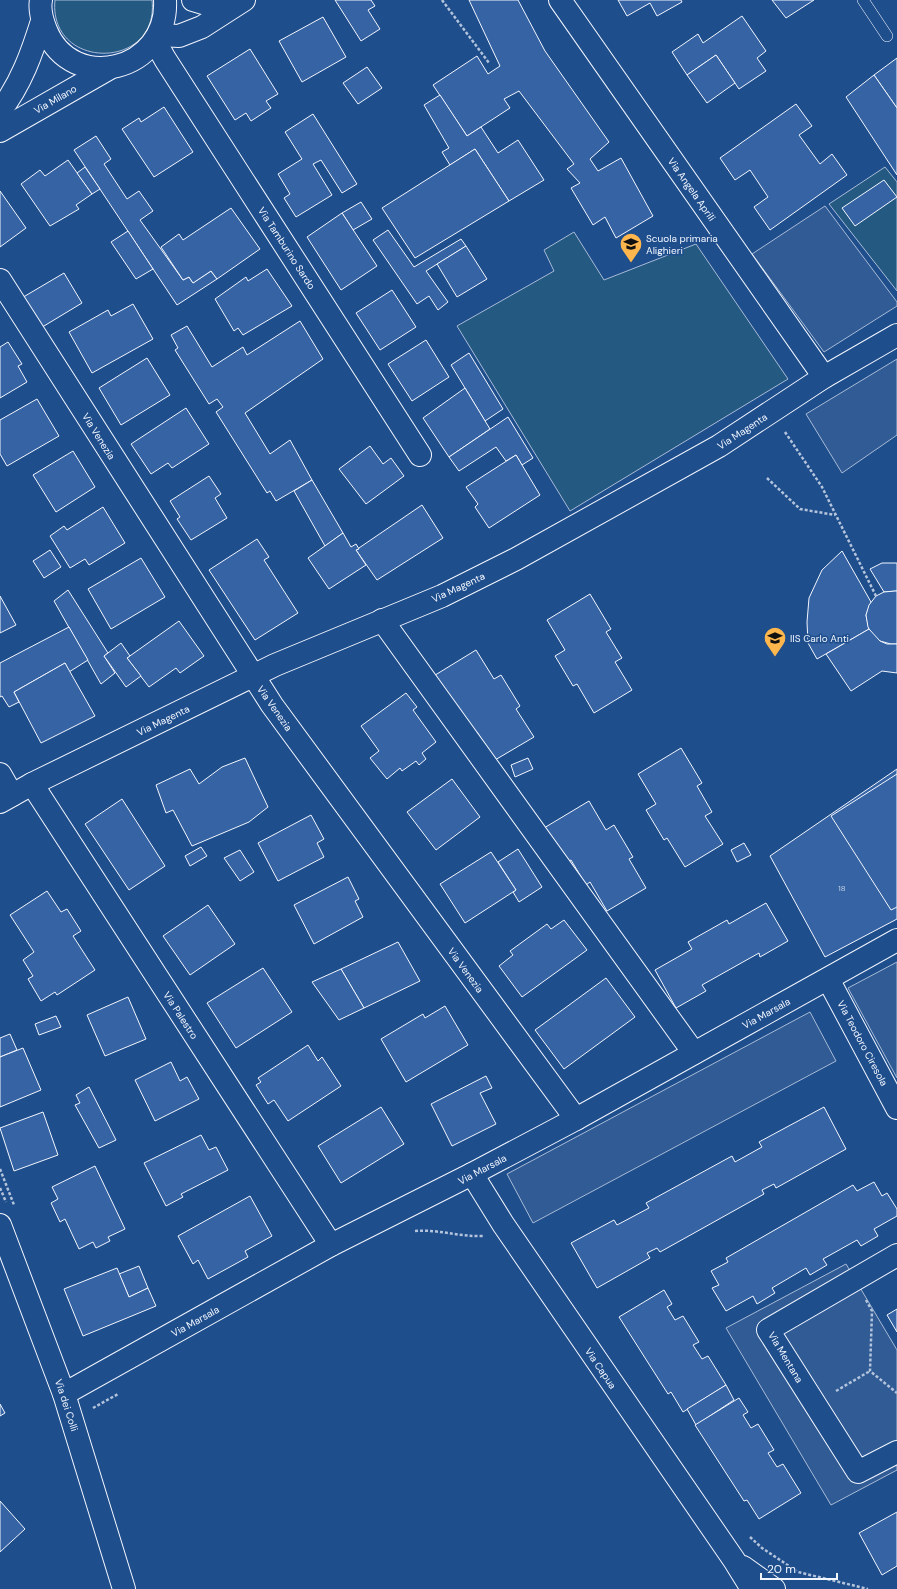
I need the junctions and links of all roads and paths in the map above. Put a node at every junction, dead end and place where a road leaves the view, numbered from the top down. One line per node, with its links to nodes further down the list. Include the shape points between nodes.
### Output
1 (165, 0): 9 (street, via 165,15)
2 (193, 0): 6 (street)
3 (442, 0): 10 (path)
4 (560, 0): 16 (street, Via Angela Aprili)
5 (863, 0): 8 (lane)
6 (235, 5): 9 (street, via 202,27 178,36)
7 (41, 10): 11 (street, via 49,38 60,51 75,62 92,67); 12 (street, via 31,57)
8 (887, 36)
9 (156, 38): 11 (street, via 146,51 135,59); 18 (street, Via Tamburino Sardo, via 165,59)
10 (489, 62)
11 (110, 68): 13 (street, Via Milano)
12 (0, 111)
13 (0, 131)
14 (0, 280): 23 (street, Via Venezia)
15 (897, 335): 16 (street, Via Magenta)
16 (824, 377): 17 (street, Via Magenta)
17 (772, 412): 20 (path, via 822,487); 22 (street, Via Magenta, via 719,446 516,559 442,596)
18 (420, 455)
19 (767, 478): 20 (path, via 800,509)
20 (835, 515): 21 (path)
21 (876, 596)
22 (382, 620): 23 (street, Via Magenta); 29 (street)
23 (252, 676): 25 (street, Via Magenta); 31 (street, Via Venezia)
24 (0, 774): 26 (street)
25 (32, 784): 26 (street, Via Magenta); 36 (street, Via Palestro)
26 (6, 799)
27 (897, 940): 28 (street, Via Marsala)
28 (828, 979): 29 (street, Via Marsala); 30 (street, Via Teodoro Ciresola)
29 (694, 1053): 31 (street, Via Marsala)
30 (897, 1108)
31 (576, 1119): 32 (street, Via Marsala)
32 (472, 1174): 33 (street, Via Capua); 36 (street, Via Marsala)
33 (503, 1224): 35 (path, via 485,1236 464,1237 431,1230); 47 (street, Via Capua)
34 (0, 1225): 42 (street, Via dei Colli)
35 (412, 1231)
36 (331, 1245): 42 (street, Via Marsala)
37 (897, 1255): 38 (street, Via Mentana)
38 (855, 1280): 39 (path, via 872,1310); 43 (street, Via Mentana, via 768,1330)
39 (870, 1371): 41 (path); 43 (path)
40 (122, 1392): 44 (path)
41 (897, 1393)
42 (64, 1394): 48 (street, Via dei Colli)
43 (815, 1404): 45 (street, Via Mentana, via 858,1472)
44 (88, 1411)
45 (897, 1452)
46 (746, 1534): 52 (path, via 798,1572)
47 (734, 1560): 49 (street); 50 (street, Via Capua); 51 (street, Via Capua)
48 (124, 1589)
49 (736, 1589)
50 (752, 1589)
51 (774, 1589)
52 (868, 1589)

